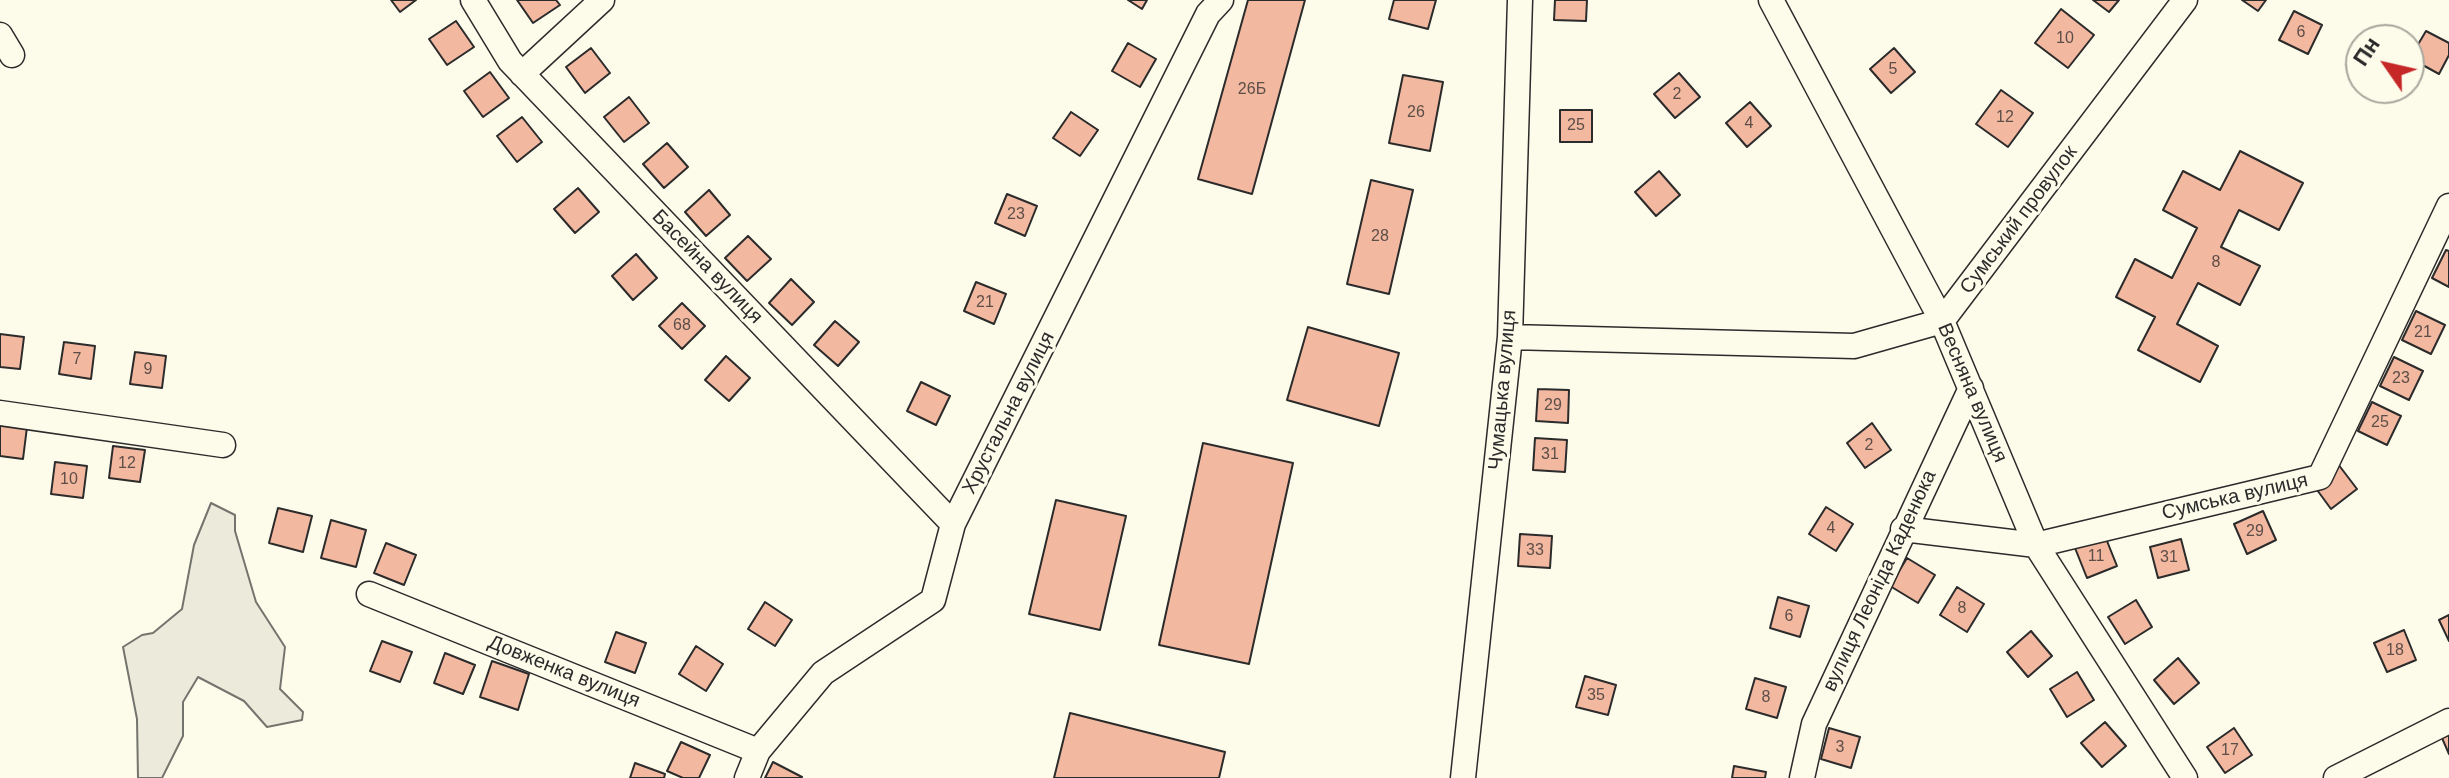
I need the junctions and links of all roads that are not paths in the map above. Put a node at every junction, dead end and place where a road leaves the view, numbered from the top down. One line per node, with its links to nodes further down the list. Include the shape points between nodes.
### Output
1 (473, 0): 7 (street, Басейна вулиця)
2 (602, 0): 7 (street)
3 (1221, 0): 14 (street, Хрустальна вулиця, via 1208,14)
4 (1520, 0): 10 (street, Чумацька вулиця)
5 (1771, 0): 9 (street, Весняна вулиця)
6 (2185, 0): 9 (street, Сумський провулок)
7 (522, 74): 14 (street, Басейна вулиця)
8 (2449, 206): 16 (street, Сумська вулиця, via 2320,477)
9 (1942, 321): 10 (street, via 1854,346); 11 (street, Весняна вулиця)
10 (1510, 337): 21 (street, Чумацька вулиця)
11 (1971, 388): 15 (street, вулиця Леоніда Каденюка); 16 (street, Весняна вулиця)
12 (0, 413): 13 (street)
13 (223, 445)
14 (953, 524): 19 (street, Хрустальна вулиця, via 933,600 823,673)
15 (1903, 529): 16 (street, Сумська вулиця); 22 (street, вулиця Леоніда Каденюка, via 1814,724)
16 (2036, 545): 23 (street, Весняна вулиця)
17 (369, 594): 19 (street, Довженка вулиця)
18 (2449, 721): 24 (street)
19 (758, 751): 20 (street, Хрустальна вулиця)
20 (747, 778)
21 (1464, 778)
22 (1802, 778)
23 (2185, 778)
24 (2336, 778)

